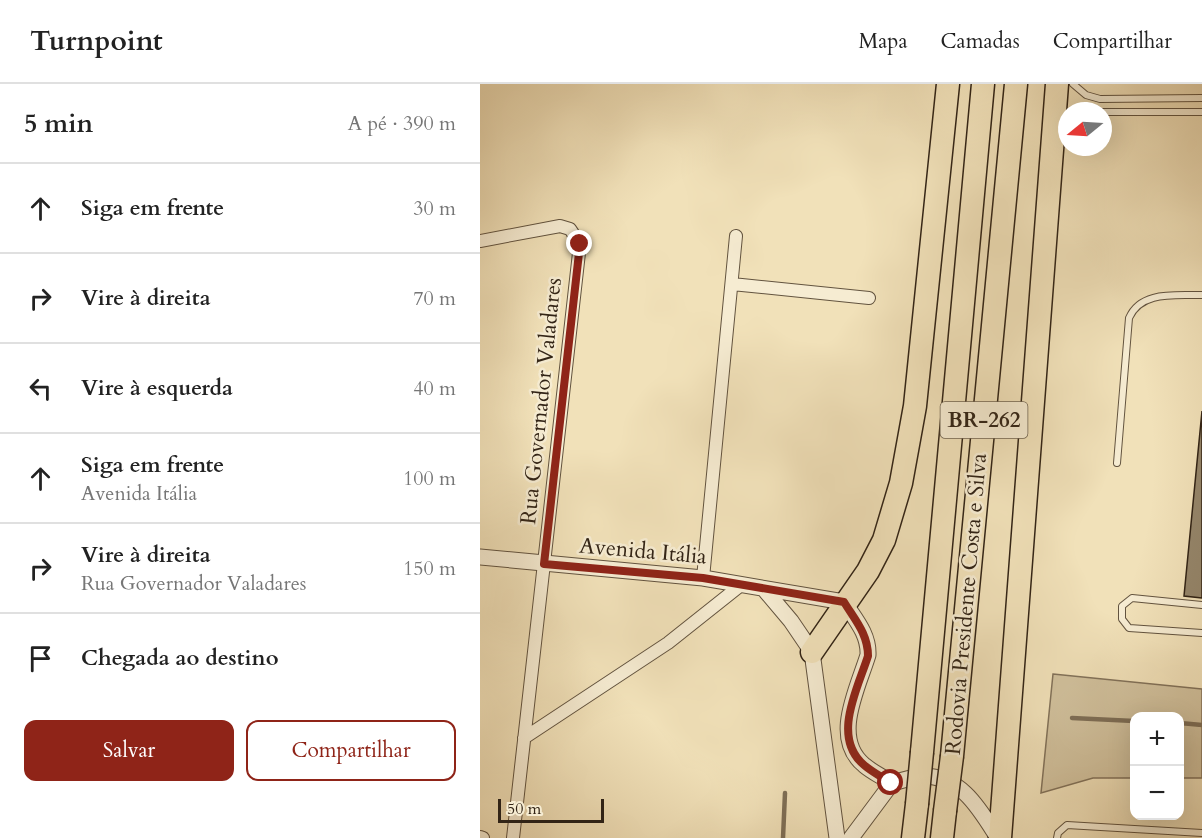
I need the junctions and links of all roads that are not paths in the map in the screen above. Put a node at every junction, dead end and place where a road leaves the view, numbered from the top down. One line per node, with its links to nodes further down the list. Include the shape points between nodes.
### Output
1 (948, 84): 22 (highway, via 915,406 901,483 884,540 868,571)
2 (983, 84): 32 (highway, Rodovia Presidente Costa e Silva / BR-262, bridge)
3 (1016, 84): 33 (highway, Rodovia Presidente Costa e Silva / BR-262, bridge)
4 (1057, 84): 10 (highway)
5 (1073, 84): 6 (lane, via 1086,95 1100,99)
6 (1202, 98)
7 (1112, 112): 8 (lane)
8 (1202, 112)
9 (1058, 146): 10 (lane)
10 (1052, 156): 34 (highway)
11 (736, 236): 13 (street)
12 (480, 241): 18 (street, Rua Governador Valadares, via 560,226 570,229 580,244)
13 (732, 284): 15 (street); 19 (street)
14 (1202, 295): 16 (lane, via 1164,296 1140,302 1129,318)
15 (869, 298)
16 (1117, 463)
17 (480, 557): 18 (street, Avenida Itália)
18 (544, 564): 19 (street, Avenida Itália); 26 (street, Rua Governador Valadares)
19 (703, 578): 20 (street, Avenida Itália)
20 (741, 585): 21 (street, Avenida Itália); 26 (street, via 668,643)
21 (764, 589): 22 (street, Avenida Itália); 25 (street)
22 (844, 602): 25 (highway); 27 (street, via 868,646 848,718 848,738 863,765)
23 (1202, 606): 24 (lane, via 1132,598 1122,606 1122,619 1129,628)
24 (1202, 633)
25 (812, 652): 30 (street)
26 (524, 738): 29 (street, Rua Governador Valadares)
27 (891, 783): 31 (street); 34 (street, via 924,776 950,782 970,796)
28 (1202, 833): 35 (lane, via 1067,825)
29 (513, 838)
30 (837, 838)
31 (850, 838)
32 (914, 838)
33 (942, 838)
34 (999, 838)
35 (1057, 838)

